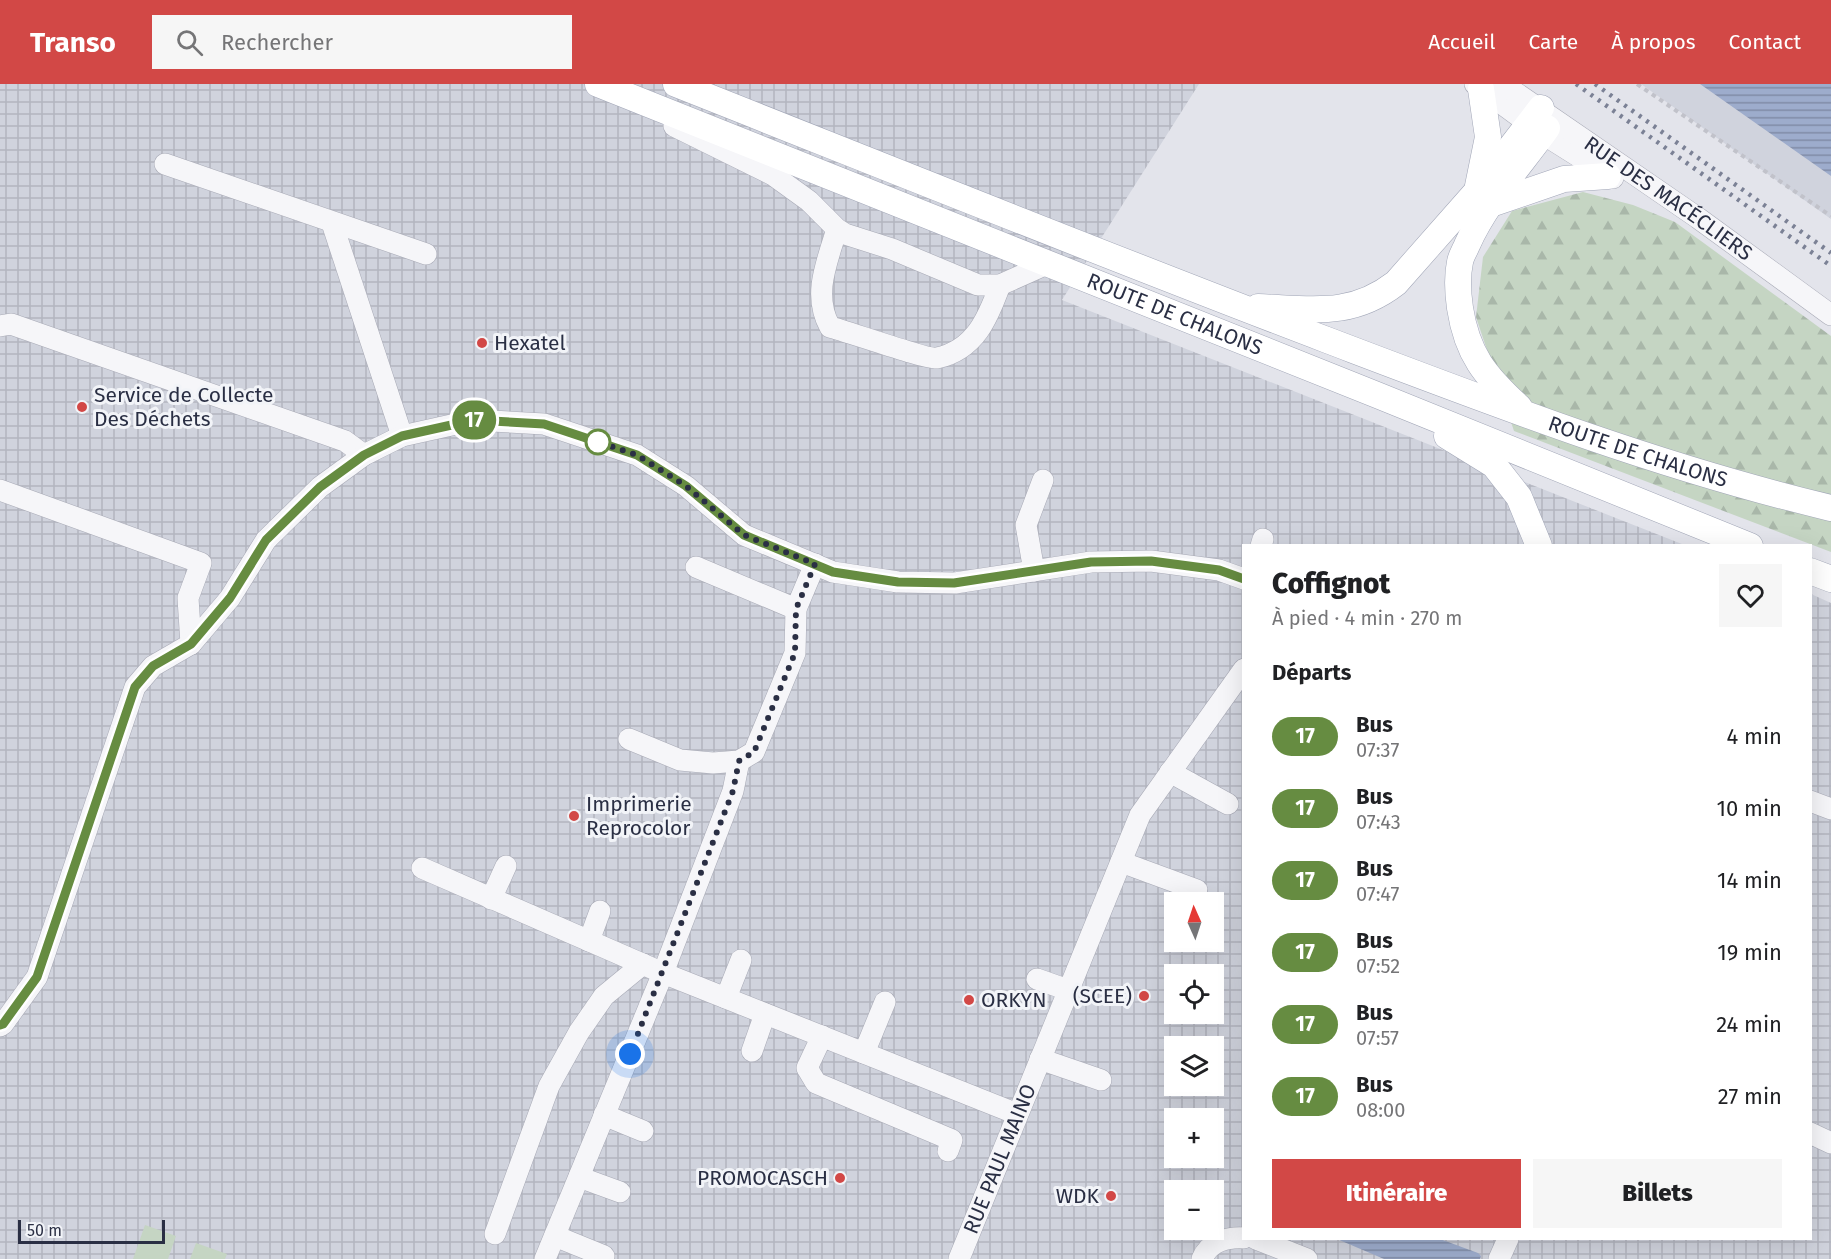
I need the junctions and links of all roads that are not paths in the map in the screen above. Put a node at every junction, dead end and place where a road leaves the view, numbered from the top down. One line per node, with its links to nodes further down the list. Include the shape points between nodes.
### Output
1 (590, 84): 11 (street, via 773,175 809,201)
2 (598, 84): 13 (main road, ROUTE DE CHALONS)
3 (676, 84): 15 (main road, ROUTE DE CHALONS)
4 (1486, 86): 5 (street, RUE DES MACÉCLIERS); 8 (main road)
5 (1542, 121): 7 (street, RUE DES MACÉCLIERS); 8 (main road); 9 (street, RUE DES MACÉCLIERS)
6 (165, 164): 10 (street)
7 (1608, 176): 8 (main road, via 1564,179); 9 (street, RUE DES MACÉCLIERS)
8 (1484, 197): 15 (main road, via 1396,283 1363,303 1336,310); 19 (main road, via 1460,261 1458,296 1463,327 1478,363 1495,385)
9 (1698, 218): 16 (street, RUE DES MACÉCLIERS)
10 (332, 223): 12 (street); 20 (street)
11 (837, 229): 14 (street, via 978,285); 14 (street, via 820,297 831,327 935,358 965,347 988,317)
12 (426, 254)
13 (1047, 264): 14 (street); 18 (main road, ROUTE DE CHALONS)
14 (1000, 285)
15 (1238, 306): 19 (main road, ROUTE DE CHALONS)
16 (1831, 315)
17 (0, 326): 21 (street, via 11,324 345,441)
18 (1377, 395): 25 (main road, via 1494,465 1519,497); 26 (main road, ROUTE DE CHALONS)
19 (1530, 416): 24 (main road, ROUTE DE CHALONS, via 1735,484)
20 (402, 436): 21 (street); 27 (street, via 474,420 544,424 637,455 686,486 744,535)
21 (364, 455): 36 (street, via 320,487 266,540 230,598)
22 (1043, 480): 29 (street, via 1026,525)
23 (0, 490): 36 (street, via 201,562 188,598)
24 (1831, 508)
25 (1538, 544)
26 (1745, 544)
27 (815, 564): 29 (street, via 833,572 898,582 954,583); 35 (street)
28 (696, 567): 35 (street)
29 (1034, 571): 31 (street, via 1091,562 1151,561 1219,570)
30 (1812, 572): 32 (main road)
31 (1242, 578)
32 (1831, 579)
33 (1812, 584): 34 (main road)
34 (1831, 590)
35 (796, 609): 39 (street, via 795,653 754,752)
36 (191, 644): 59 (street, via 153,666 135,687 37,977)
37 (1242, 672): 40 (street, RUE PAUL MAINO)
38 (629, 740): 39 (street, via 680,760)
39 (739, 761): 53 (street, via 733,791)
40 (1170, 772): 42 (street); 44 (street, RUE PAUL MAINO, via 1140,815)
41 (1812, 802): 43 (street)
42 (1228, 804)
43 (1831, 809)
44 (1121, 862): 47 (street); 55 (street, RUE PAUL MAINO)
45 (506, 866): 48 (street)
46 (422, 868): 48 (street)
47 (1197, 890)
48 (491, 898): 50 (street)
49 (600, 911): 50 (street)
50 (589, 941): 52 (street)
51 (741, 960): 56 (street)
52 (643, 964): 53 (street); 73 (street, via 604,996 549,1086)
53 (663, 973): 56 (street); 66 (street)
54 (1036, 979): 55 (street)
55 (1068, 990): 63 (street, RUE PAUL MAINO)
56 (726, 998): 58 (street)
57 (885, 1002): 62 (street)
58 (765, 1014): 60 (street); 61 (street)
59 (0, 1026)
60 (822, 1036): 62 (street); 70 (street, via 807,1068 816,1083 952,1140)
61 (752, 1051)
62 (864, 1053): 65 (street)
63 (1040, 1059): 64 (street, RUE PAUL MAINO); 65 (street, RUE PAUL MAINO)
64 (1101, 1080)
65 (1017, 1114): 80 (street, RUE PAUL MAINO)
66 (604, 1115): 67 (street); 71 (street)
67 (643, 1131)
68 (1812, 1134): 69 (street)
69 (1831, 1143)
70 (948, 1151)
71 (579, 1177): 72 (street); 74 (street)
72 (620, 1191)
73 (495, 1234)
74 (555, 1236): 78 (street); 79 (street)
75 (1242, 1238): 81 (street, via 1230,1237 1213,1245)
76 (1258, 1240): 82 (street)
77 (1508, 1240): 83 (street)
78 (604, 1256)
79 (545, 1259)
80 (959, 1259)
81 (1202, 1259)
82 (1306, 1259)
83 (1499, 1259)

